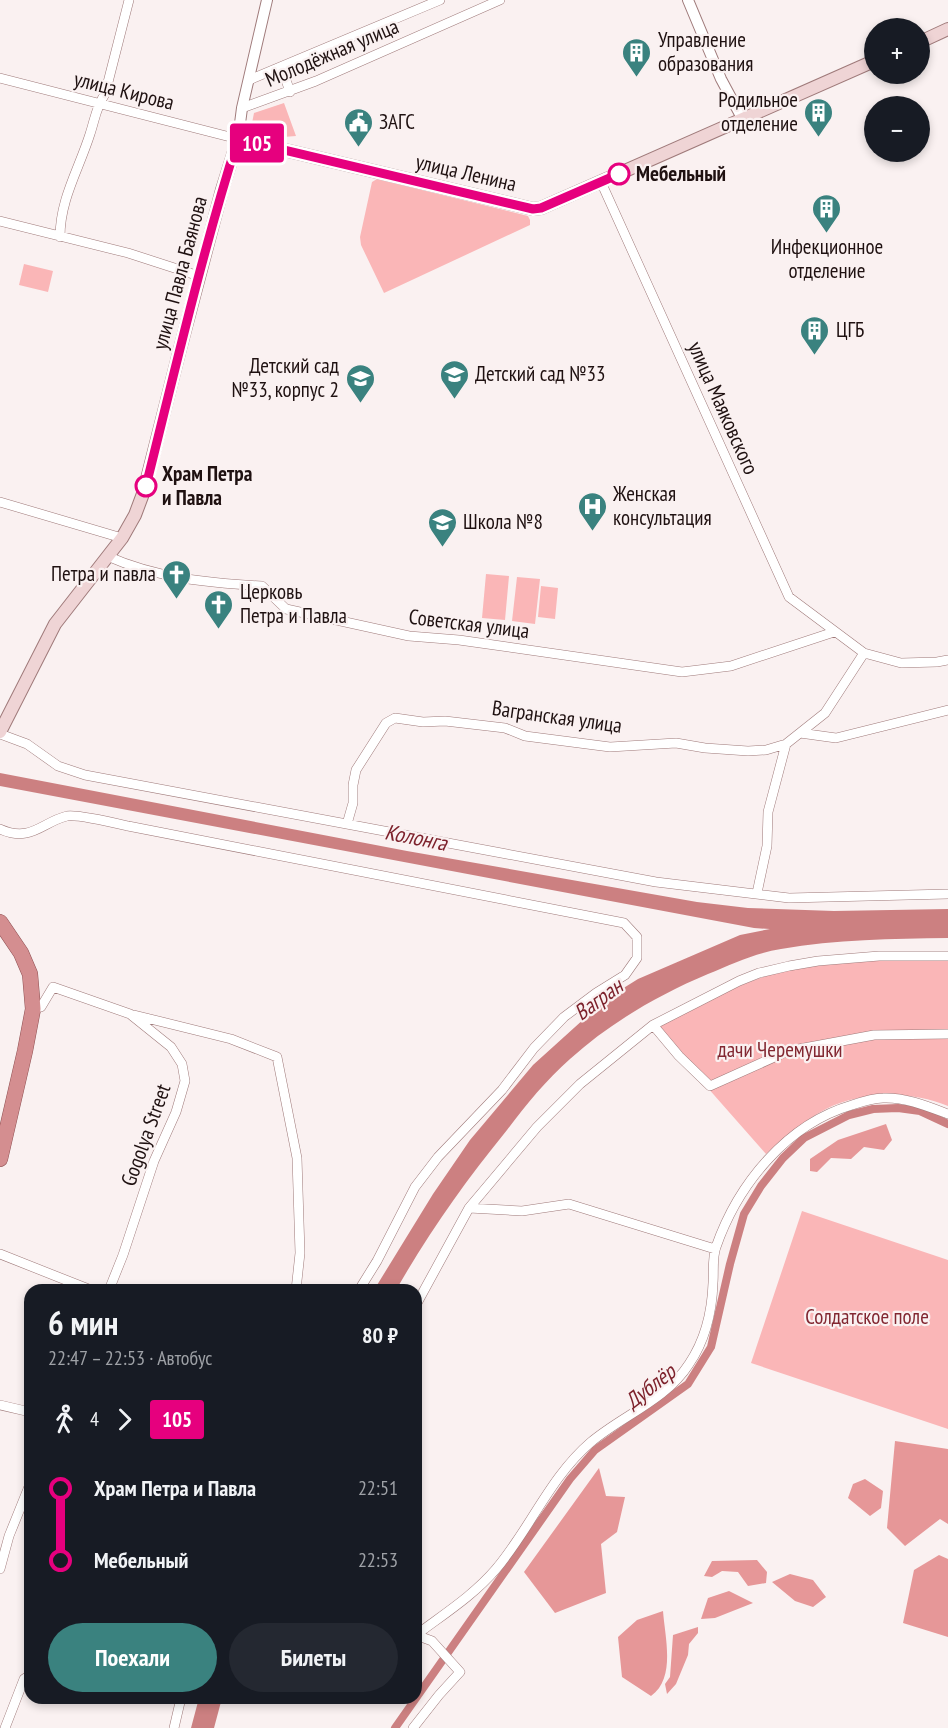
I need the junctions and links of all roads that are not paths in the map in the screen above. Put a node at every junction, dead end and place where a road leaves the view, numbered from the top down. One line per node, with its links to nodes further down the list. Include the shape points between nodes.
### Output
1 (129, 0): 13 (street, via 105,94)
2 (267, 0): 11 (street, улица Павла Баянова)
3 (440, 0): 9 (street, Молодёжная улица)
4 (500, 0): 12 (street, Молодёжная улица)
5 (688, 0): 15 (street)
6 (948, 29): 7 (main road)
7 (930, 37)
8 (864, 66): 15 (main road, улица Ленина)
9 (282, 68): 11 (street, Молодёжная улица); 12 (street)
10 (0, 78): 13 (street, улица Кирова)
11 (249, 80): 14 (street, улица Павла Баянова)
12 (290, 92): 14 (street, Молодёжная улица)
13 (98, 104): 16 (street, улица Кирова); 19 (street, via 68,190)
14 (242, 108): 16 (street, улица Павла Баянова)
15 (743, 120): 17 (main road, улица Ленина)
16 (238, 139): 17 (main road, улица Ленина, via 533,209); 20 (main road, улица Павла Баянова)
17 (601, 182): 24 (street, улица Маяковского, via 789,597)
18 (0, 221): 19 (street)
19 (60, 237): 20 (street)
20 (199, 276): 22 (main road, улица Павла Баянова, via 144,491)
21 (0, 502): 22 (street)
22 (122, 538): 23 (main road, улица Павла Баянова)
23 (107, 556): 24 (street, Советская улица, via 139,569 200,582 262,586 286,609 409,636 682,672 731,666); 29 (main road, улица Павла Баянова, via 55,624)
24 (834, 632): 25 (street, улица Маяковского)
25 (864, 653): 26 (street, улица Маяковского, via 900,663); 28 (street, via 825,713)
26 (948, 660)
27 (948, 710): 28 (street, via 836,738)
28 (800, 732): 30 (street)
29 (0, 733): 31 (street, via 27,744 58,766 85,775)
30 (786, 744): 31 (street, Вагранская улица, via 748,751 676,742 610,747 525,736 505,728 395,718 386,723 356,770); 33 (street, via 768,812 767,846)
31 (347, 824): 33 (street, via 656,882)
32 (0, 829): 50 (street, via 8,833 34,832 68,816 128,825 624,922 637,936 637,958 625,975 564,1017 415,1187)
33 (757, 893): 34 (street, via 789,898)
34 (948, 894)
35 (0, 922): 37 (highway, via 30,974)
36 (948, 956): 39 (street, via 818,961 759,973)
37 (33, 1009): 38 (street, Gogolya Street, via 41,1007 53,987); 42 (highway)
38 (130, 1014): 48 (street, Gogolya Street, via 171,1047 182,1064 184,1081); 49 (street, via 231,1039 277,1057 297,1158 300,1253)
39 (653, 1025): 40 (street, via 710,1086 788,1051 874,1035); 44 (street, via 580,1084 537,1127)
40 (948, 1035)
41 (948, 1114): 45 (street, via 919,1102 882,1098 837,1109 816,1119 795,1132 768,1159 738,1201)
42 (3, 1133): 43 (highway)
43 (0, 1159)
44 (469, 1208): 45 (street, via 522,1211 569,1204); 51 (street)
45 (715, 1249): 56 (street, via 707,1329 688,1366 672,1386 591,1443 566,1469 497,1568 476,1590)
46 (0, 1254): 47 (street)
47 (76, 1284)
48 (111, 1284)
49 (297, 1284)
50 (363, 1284)
51 (422, 1294)
52 (0, 1405): 53 (street)
53 (24, 1411)
54 (24, 1499): 55 (street)
55 (0, 1569)
56 (422, 1630)
57 (422, 1637): 62 (street, via 432,1641 460,1672)
58 (24, 1679): 60 (street)
59 (180, 1704): 61 (street)
60 (5, 1728)
61 (174, 1728)
62 (413, 1728)

